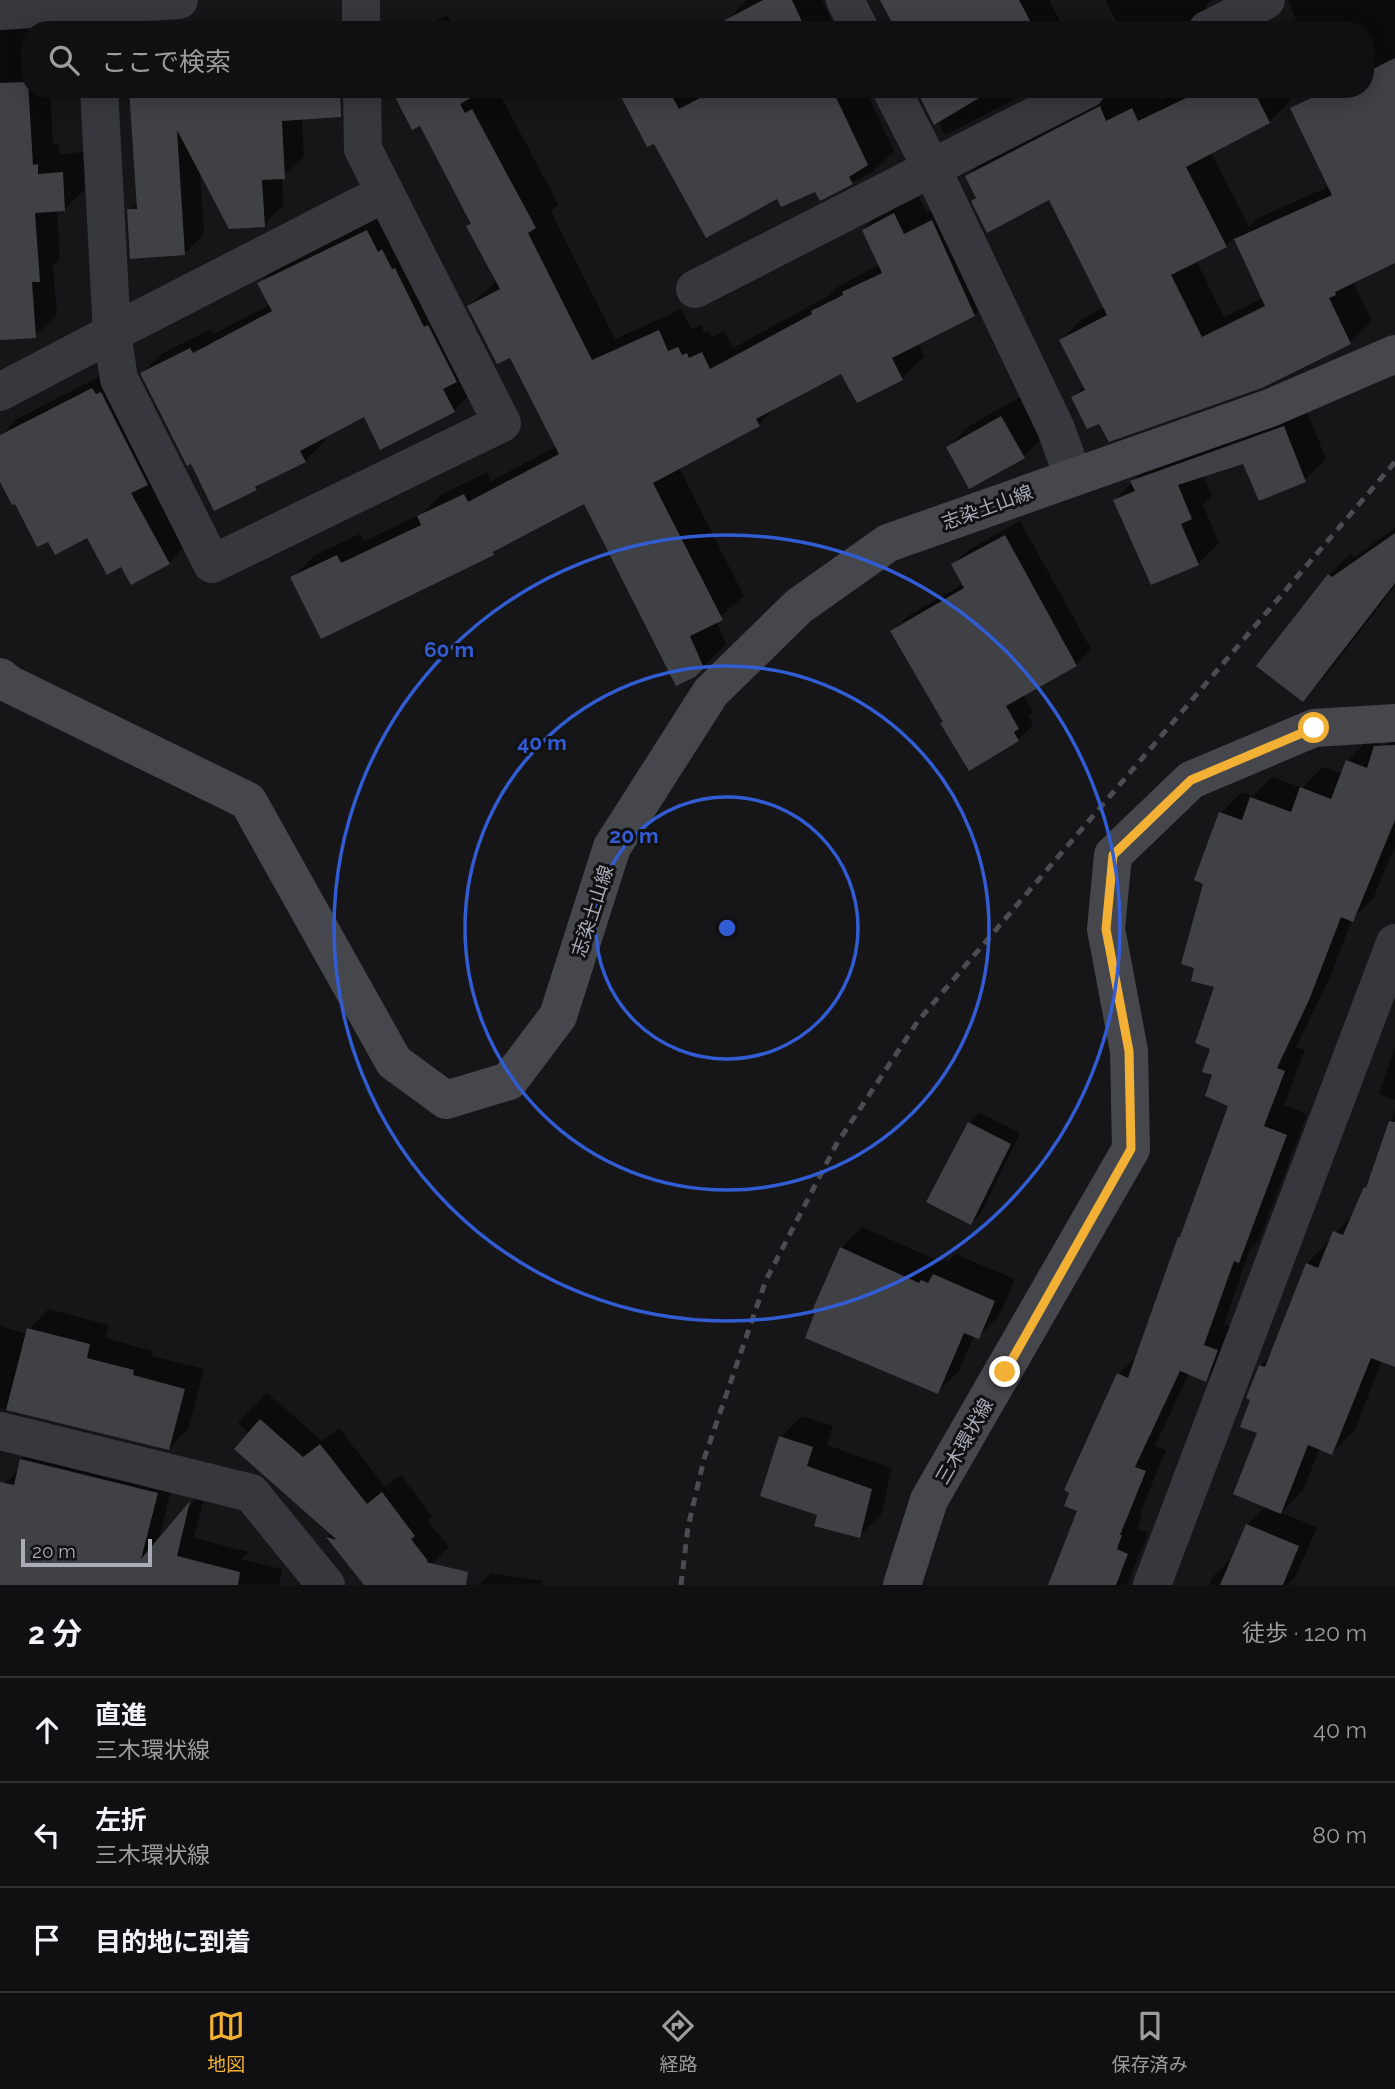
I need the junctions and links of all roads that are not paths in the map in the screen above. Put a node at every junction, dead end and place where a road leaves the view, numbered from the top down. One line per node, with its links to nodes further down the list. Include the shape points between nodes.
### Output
1 (179, 0): 6 (street)
2 (361, 0): 7 (street)
3 (845, 0): 8 (street)
4 (1266, 0): 9 (street)
5 (0, 11): 6 (street)
6 (95, 12)
7 (361, 21)
8 (856, 21)
9 (1225, 21)
10 (99, 98): 17 (street)
11 (362, 98): 15 (street, via 363,149)
12 (896, 98): 14 (street)
13 (1069, 98): 14 (street)
14 (931, 167): 16 (street); 20 (street, via 1056,429)
15 (384, 193): 17 (street); 17 (street, via 502,423 212,564 119,379)
16 (695, 289)
17 (112, 333): 19 (street)
18 (1395, 354): 20 (main road, 志染土山線, via 1270,408)
19 (0, 392)
20 (1073, 476): 21 (main road, 志染土山線, via 888,543 799,606 711,692 612,847 558,1016 509,1081 446,1100 394,1062 248,802)
21 (0, 677)
22 (1395, 723): 26 (main road, 三木環状線, via 1314,728 1191,780 1113,855 1106,929 1129,1051 1131,1149 929,1500)
23 (1395, 943): 27 (street)
24 (0, 1431): 25 (street, via 251,1493)
25 (326, 1585)
26 (902, 1585)
27 (1152, 1585)

